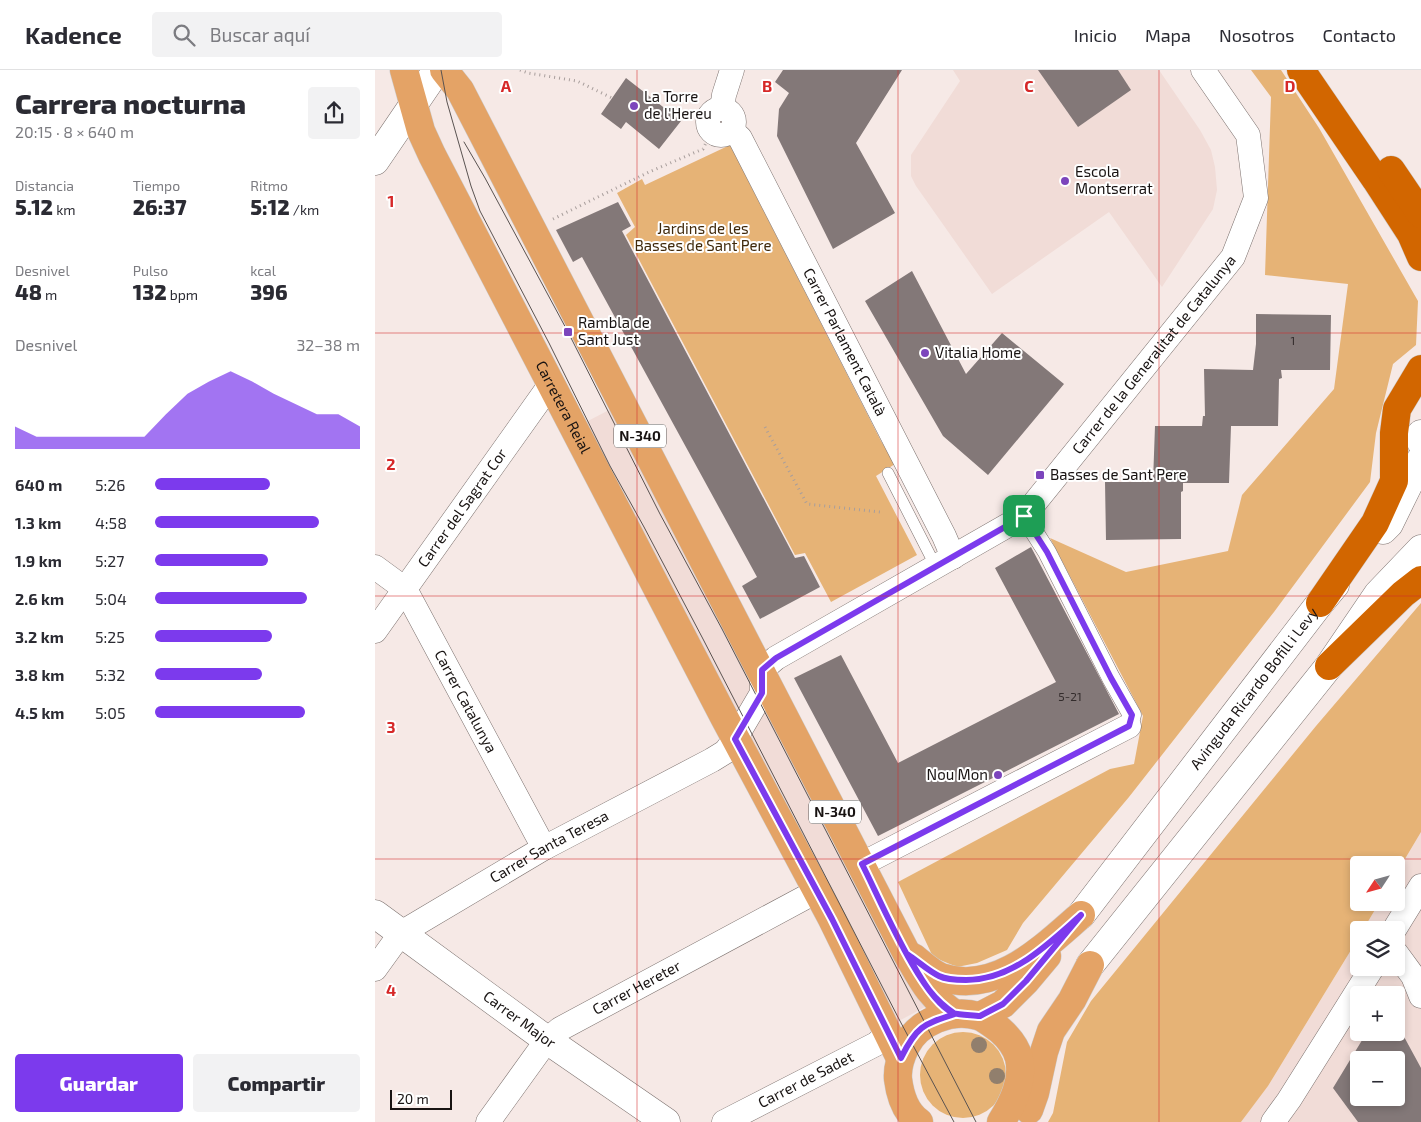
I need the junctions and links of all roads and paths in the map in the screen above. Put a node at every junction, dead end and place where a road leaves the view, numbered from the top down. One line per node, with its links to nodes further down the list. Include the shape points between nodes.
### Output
1 (404, 70): 10 (main road, Carretera Reial)
2 (437, 70): 10 (street)
3 (444, 70): 14 (main road, N-340, via 460,90)
4 (520, 70): 9 (path, via 577,81)
5 (732, 70): 11 (street, via 722,109 729,111 735,124)
6 (1203, 70): 24 (street, Carrer de la Generalitat de Catalunya, via 1248,135 1256,198 1233,256)
7 (1301, 70): 15 (highway, via 1381,187 1411,234)
8 (1321, 70): 13 (highway)
9 (611, 98)
10 (413, 104): 12 (street); 17 (main road, Carretera Reial, via 432,156)
11 (721, 132): 14 (path, via 703,149); 26 (street, Carrer Parlament Català, via 740,138 944,536)
12 (375, 161)
13 (1421, 214)
14 (533, 230): 33 (main road, N-340)
15 (1421, 257)
16 (1421, 368): 30 (highway, via 1397,409 1394,481 1375,524)
17 (550, 385): 29 (street, Carrer del Sagrat Cor); 35 (main road, Carretera Reial)
18 (765, 427): 23 (path, via 807,504)
19 (1421, 434): 20 (street)
20 (1421, 442)
21 (1421, 459): 30 (street, Avinguda Ricardo Bofill i Levy, via 1389,524)
22 (888, 473): 26 (lane)
23 (880, 512)
24 (1024, 516): 26 (street, Carrer de la Generalitat de Catalunya); 34 (street, via 1047,552 1132,715)
25 (1421, 549): 32 (street, via 1378,594)
26 (944, 562): 33 (street, Carrer de la Generalitat de Catalunya, via 776,658)
27 (375, 567): 29 (street, Carrer Catalunya)
28 (1421, 580): 32 (highway)
29 (405, 589): 31 (street, Carrer del Sagrat Cor); 36 (street, Carrer Catalunya)
30 (1320, 603): 41 (street, Avinguda Ricardo Bofill i Levy)
31 (375, 630)
32 (1329, 666): 45 (street)
33 (762, 670): 35 (street, via 762,693); 37 (main road, N-340)
34 (1129, 726): 37 (street)
35 (735, 739): 36 (street, Carrer Santa Teresa, via 725,752 712,760); 39 (main road, Carretera Reial)
36 (544, 848): 43 (street, Carrer Santa Teresa)
37 (862, 864): 44 (main road, N-340)
38 (1421, 886): 42 (street)
39 (817, 891): 51 (main road, Carretera Reial); 52 (street, Carrer Hereter, via 560,1029)
40 (375, 914): 43 (street, Carrer Major)
41 (1081, 915): 44 (main road, via 1040,951 995,976 976,980 940,976); 50 (main road, via 1003,1004)
42 (1400, 921)
43 (401, 933): 47 (street, Carrer Santa Teresa); 52 (street, Carrer Major)
44 (907, 954): 50 (main road, N-340, via 939,1003)
45 (1090, 965): 54 (main road, via 1060,991 1037,1022); 60 (main road, via 1051,1031 1031,1106)
46 (1405, 965): 49 (street)
47 (375, 969)
48 (1366, 976): 61 (street)
49 (1421, 996)
50 (967, 1015): 53 (main road, via 936,1020 921,1028 909,1040); 54 (main road, N-340, via 1007,1037)
51 (888, 1034): 53 (main road, Carretera Reial); 57 (street, Carrer de Sadet, via 876,1044)
52 (547, 1040): 55 (street, Carrer Hereter); 56 (street, Carrer Major)
53 (901, 1058): 58 (main road, via 899,1090 905,1106)
54 (1019, 1058): 59 (main road, via 1019,1081 1013,1103)
55 (488, 1122)
56 (666, 1122)
57 (724, 1122)
58 (919, 1122)
59 (1001, 1122)
60 (1023, 1122)
61 (1273, 1122)

